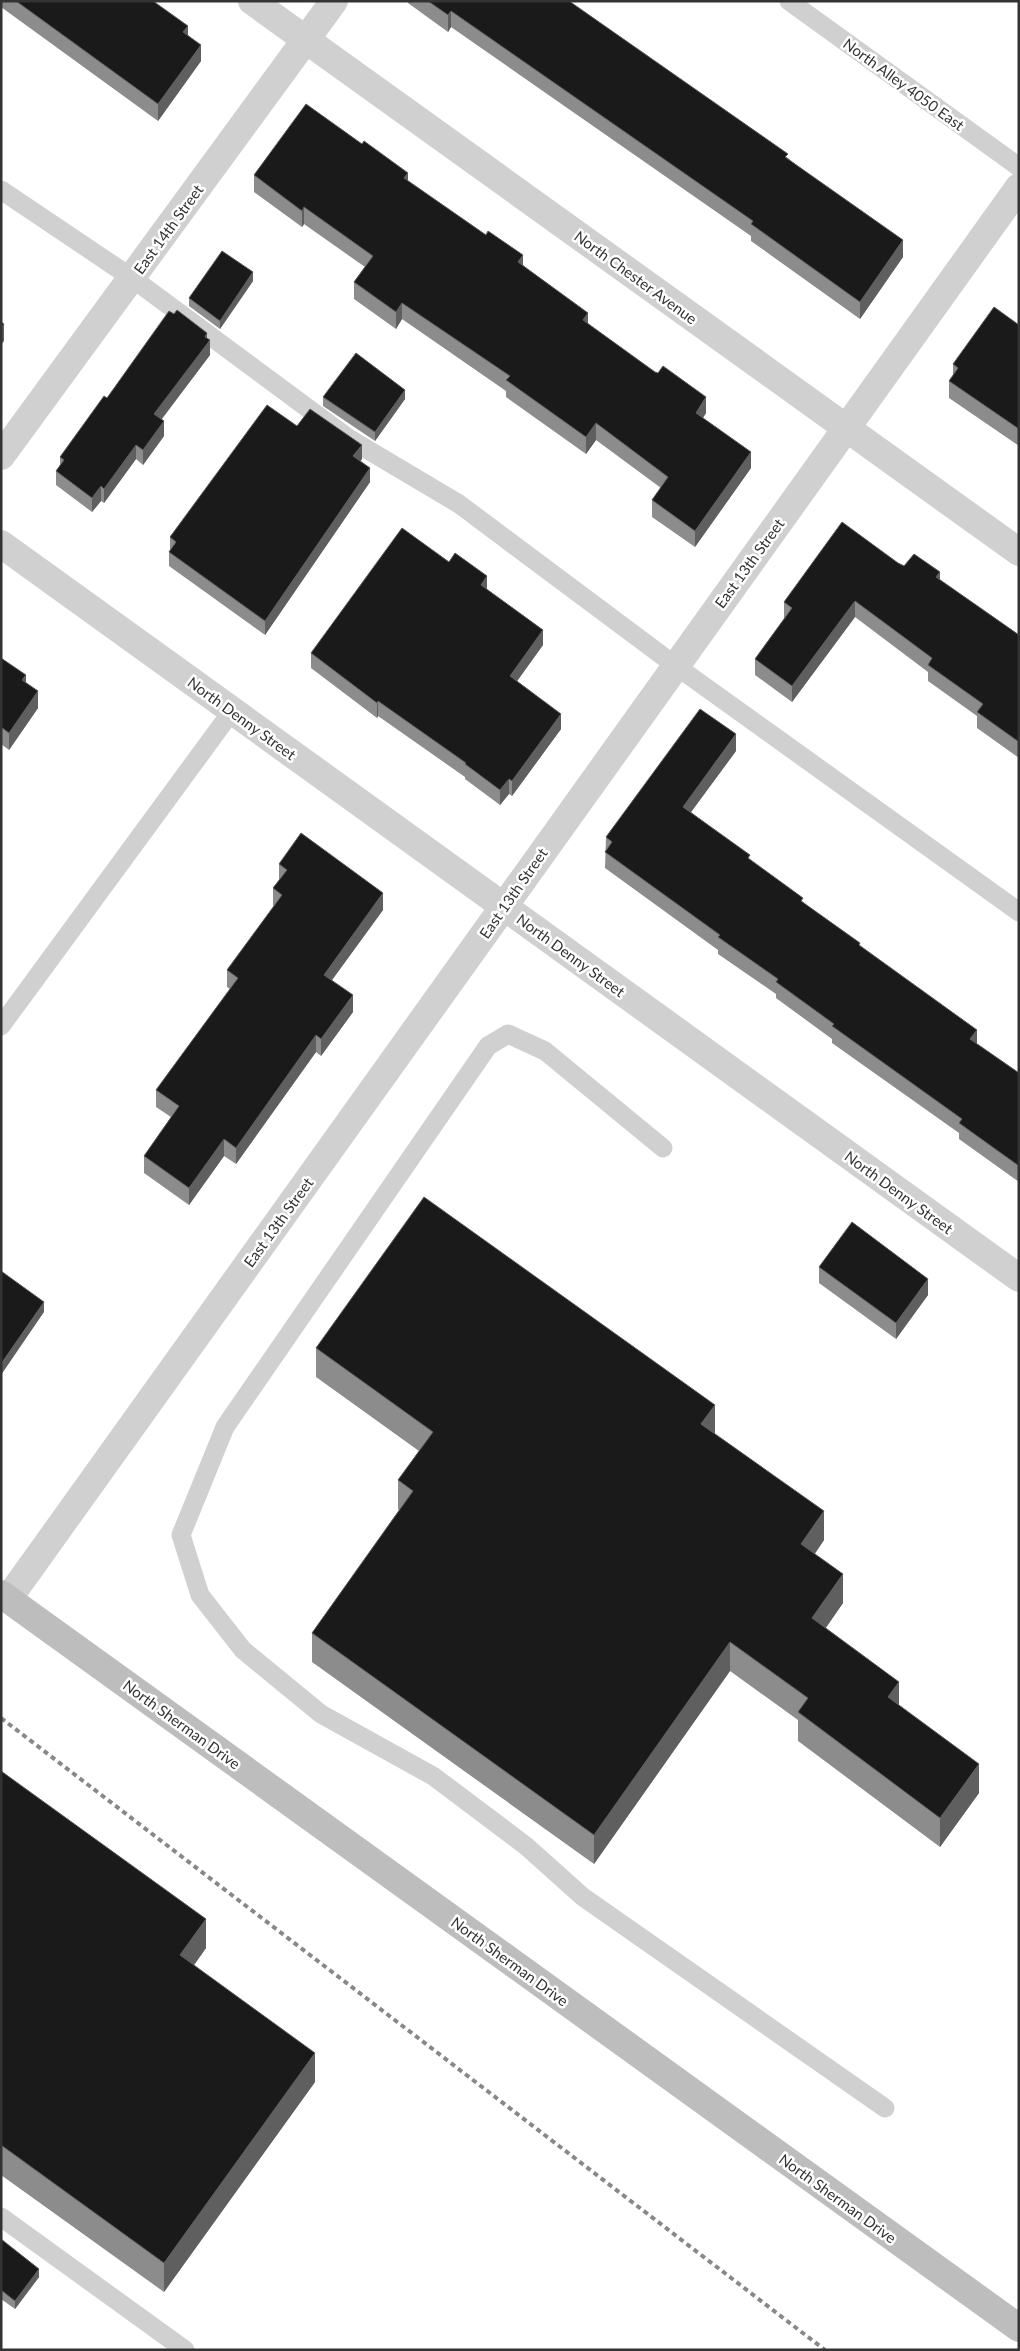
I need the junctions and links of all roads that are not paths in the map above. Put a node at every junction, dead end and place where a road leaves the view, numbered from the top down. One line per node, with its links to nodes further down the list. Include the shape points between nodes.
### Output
1 (252, 1): 4 (street, North Chester Avenue)
2 (334, 1): 4 (street, East 14th Street)
3 (788, 1): 5 (lane, North Alley 4050 East)
4 (306, 40): 8 (street, East 14th Street); 9 (street, North Chester Avenue)
5 (1019, 167)
6 (1019, 187): 9 (street, East 13th Street)
7 (1, 190): 8 (lane)
8 (132, 278): 10 (street, East 14th Street); 13 (lane, via 348,438 459,504)
9 (846, 428): 12 (street, North Chester Avenue); 13 (street, East 13th Street)
10 (1, 456)
11 (1, 544): 14 (street, North Denny Street)
12 (1019, 552)
13 (676, 666): 15 (street, East 13th Street); 16 (lane)
14 (232, 711): 15 (street, North Denny Street); 17 (lane)
15 (503, 906): 19 (street, North Denny Street); 20 (street, East 13th Street)
16 (1019, 912)
17 (1, 1026)
18 (663, 1148): 21 (lane, via 545,1051 508,1034 488,1046 226,1427 181,1535 200,1595 236,1642 321,1714 433,1776 526,1846 583,1897)
19 (1019, 1278)
20 (4, 1596): 23 (main road, North Sherman Drive)
21 (884, 2108)
22 (1, 2217): 24 (lane)
23 (1019, 2328)
24 (185, 2350)

